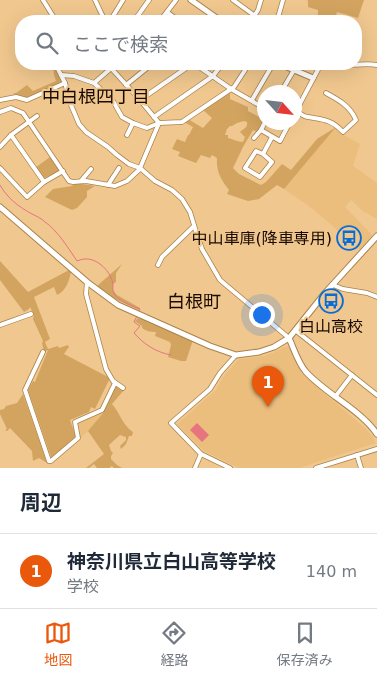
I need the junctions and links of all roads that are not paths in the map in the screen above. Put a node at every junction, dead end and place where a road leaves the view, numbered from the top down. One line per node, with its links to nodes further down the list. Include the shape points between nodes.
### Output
1 (43, 0): 11 (street)
2 (95, 0): 12 (street)
3 (123, 0): 13 (street)
4 (149, 0): 14 (street)
5 (176, 0): 10 (street)
6 (191, 0): 17 (street)
7 (233, 0): 18 (street)
8 (261, 0): 19 (street)
9 (283, 0): 20 (street)
10 (167, 12): 15 (street); 16 (street)
11 (52, 15)
12 (102, 15)
13 (114, 15)
14 (138, 15)
15 (165, 15)
16 (171, 15)
17 (212, 15)
18 (254, 15)
19 (255, 15)
20 (279, 15)
21 (362, 64): 22 (street)
22 (377, 65)
23 (58, 70): 34 (street)
24 (109, 70): 38 (street)
25 (113, 70): 39 (street)
26 (145, 70): 39 (street)
27 (184, 70): 45 (street)
28 (203, 70): 35 (street)
29 (218, 70): 35 (street)
30 (245, 70): 41 (street)
31 (270, 70): 46 (street)
32 (294, 70): 36 (street); 40 (street)
33 (318, 70): 36 (street)
34 (61, 75): 37 (street); 38 (street)
35 (213, 76): 41 (street); 51 (street)
36 (313, 78): 44 (street)
37 (65, 83): 43 (street, via 27,100); 65 (street, via 79,124 129,164)
38 (94, 83): 53 (street, via 113,101 122,117)
39 (126, 85): 45 (street)
40 (286, 85)
41 (231, 89): 46 (street); 54 (street, via 182,122)
42 (326, 93): 49 (street, via 342,102 356,120 343,132 332,122)
43 (1, 98)
44 (302, 99)
45 (140, 100): 51 (street)
46 (252, 100): 47 (street)
47 (257, 103)
48 (0, 112): 52 (street, via 11,108 18,110)
49 (302, 115)
50 (38, 116): 52 (street)
51 (154, 117): 54 (street)
52 (29, 122): 57 (street); 67 (street)
53 (133, 123): 54 (street, via 147,128); 58 (street)
54 (159, 123): 65 (street)
55 (261, 130): 59 (street); 60 (street)
56 (286, 130): 59 (street, via 280,141)
57 (11, 135): 61 (street); 68 (street)
58 (127, 135)
59 (272, 137): 62 (street)
60 (254, 138)
61 (0, 147)
62 (263, 154): 62 (street, via 272,162 260,177 245,168 256,150)
63 (119, 168): 70 (street)
64 (91, 169): 69 (street)
65 (140, 169): 70 (street, via 124,183); 72 (street, via 182,199)
66 (1, 171): 68 (street, via 27,197)
67 (63, 171): 68 (street); 69 (street, via 70,181)
68 (44, 182)
69 (80, 182): 70 (street)
70 (108, 184)
71 (0, 207): 75 (street)
72 (194, 226): 74 (street); 81 (street, via 202,249 220,280)
73 (377, 236): 76 (street)
74 (158, 265)
75 (86, 282): 83 (street, via 129,311); 85 (street, via 86,294 103,360)
76 (333, 284): 77 (street, via 343,290); 80 (street)
77 (377, 297)
78 (31, 314): 79 (street)
79 (0, 325)
80 (295, 330): 81 (street); 84 (street)
81 (289, 338): 83 (street, via 267,350); 88 (street, via 307,374)
82 (43, 352): 85 (street, via 24,390 51,461 78,438 75,422 102,410)
83 (236, 355): 91 (street, via 210,389 171,423)
84 (352, 375): 87 (street); 88 (street)
85 (115, 383): 86 (street)
86 (122, 388)
87 (377, 395)
88 (335, 397): 89 (street)
89 (377, 434)
90 (377, 449): 92 (street)
91 (201, 454): 94 (street); 95 (street)
92 (358, 455): 93 (street); 98 (street)
93 (335, 462): 96 (street); 97 (street)
94 (195, 468)
95 (230, 468)
96 (316, 468)
97 (337, 468)
98 (361, 468)

